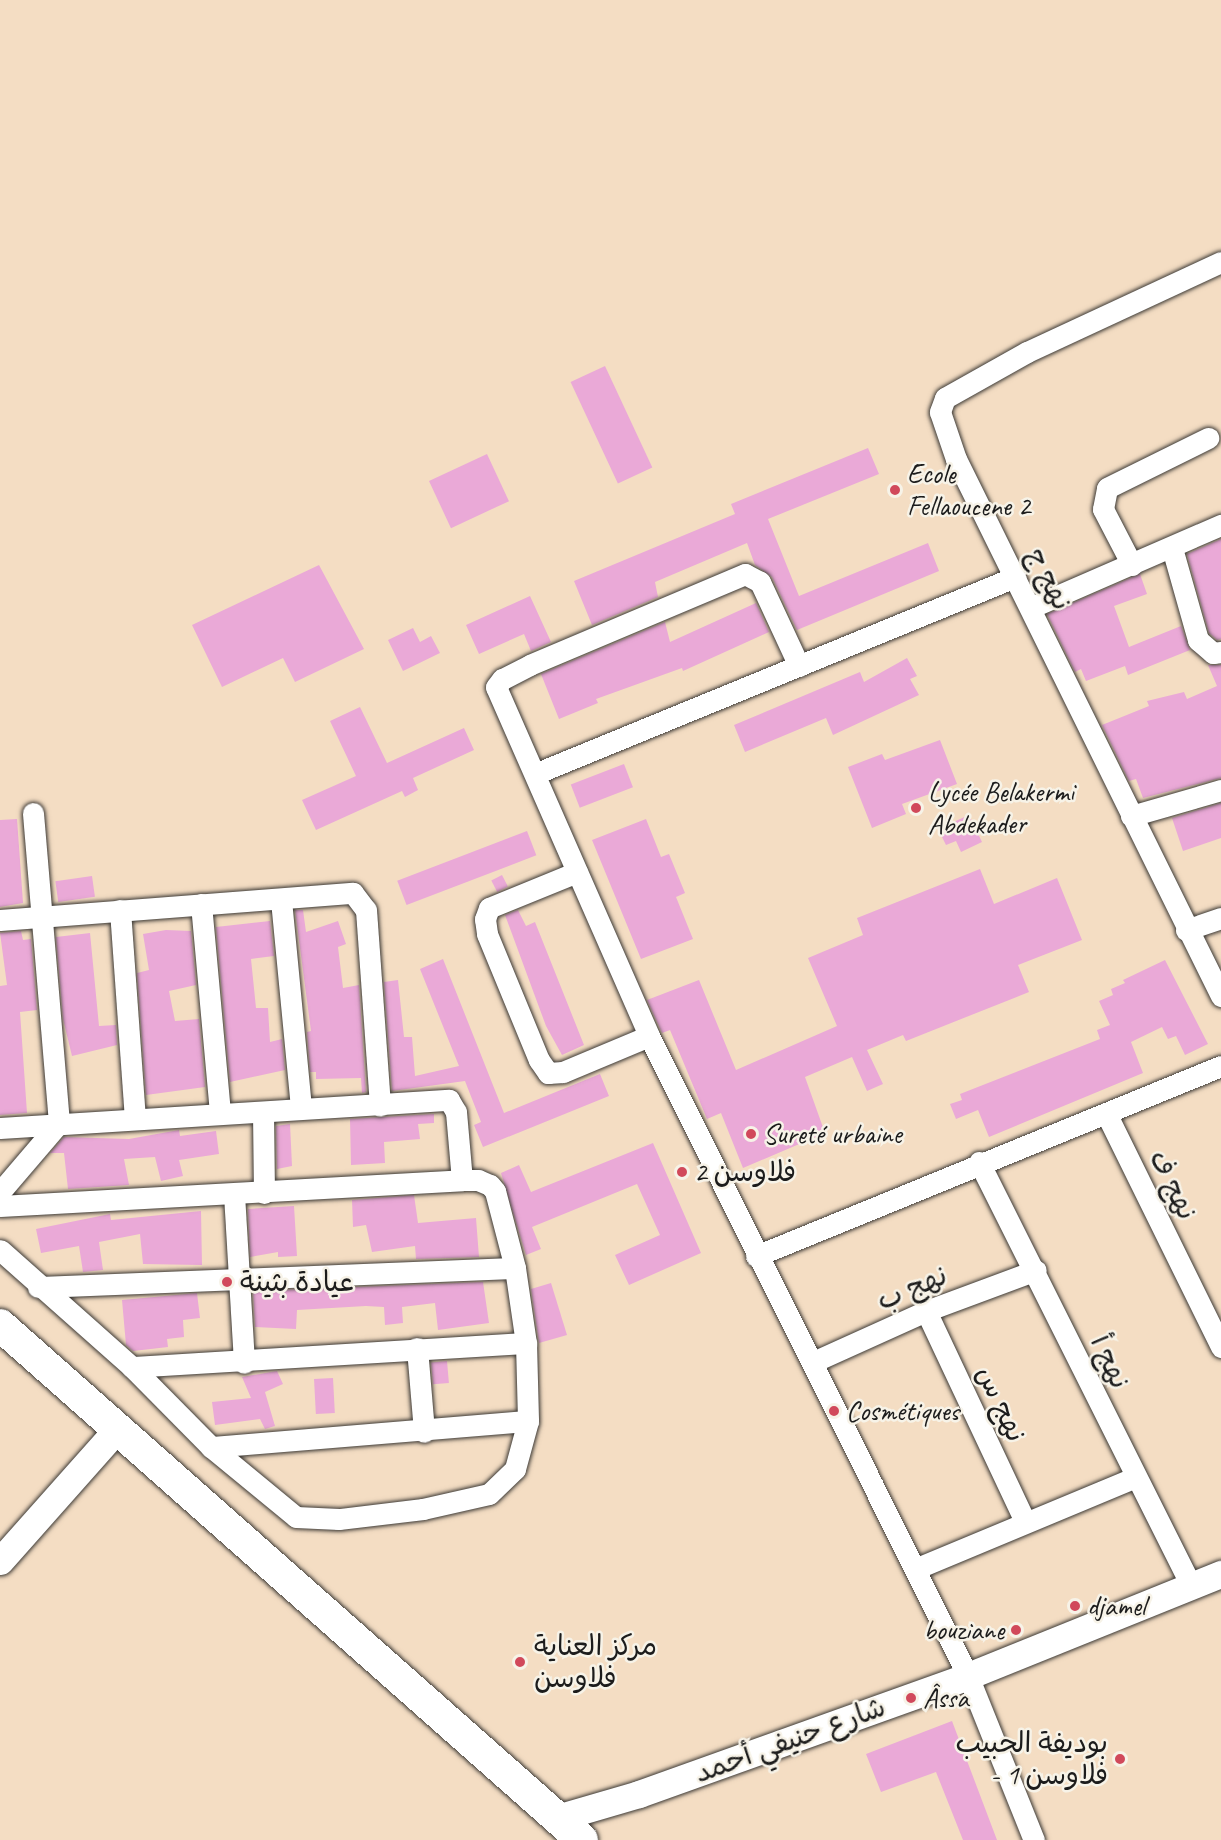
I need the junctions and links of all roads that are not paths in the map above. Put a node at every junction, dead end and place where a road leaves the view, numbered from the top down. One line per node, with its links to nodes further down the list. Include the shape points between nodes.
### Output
1 (1221, 262): 6 (street, نهج ج, via 1027,352 945,398 940,412 950,445)
2 (1208, 438): 5 (street, via 1107,488 1102,510)
3 (1221, 525): 4 (street)
4 (1172, 548): 5 (street); 8 (street, via 1198,640 1213,653)
5 (1132, 565): 7 (street)
6 (1015, 577): 7 (street, نهج ج); 9 (street)
7 (1032, 607): 13 (street, نهج ج)
8 (1221, 652)
9 (799, 666): 10 (street); 10 (street, via 760,582 754,576 738,576 498,682 497,694)
10 (537, 773): 14 (street)
11 (1221, 790): 13 (street)
12 (33, 813): 18 (street)
13 (1131, 816): 21 (street, نهج ج)
14 (577, 872): 23 (street); 23 (street, via 489,908 485,919 487,934 539,1060 548,1073 563,1072)
15 (281, 900): 16 (street); 25 (street, via 353,893 362,900 366,910); 26 (street)
16 (201, 904): 17 (street); 27 (street)
17 (120, 910): 18 (street); 30 (street)
18 (42, 916): 20 (street); 31 (street)
19 (1221, 918): 21 (street)
20 (0, 920)
21 (1186, 930): 22 (street, نهج ج)
22 (1221, 996)
23 (649, 1036): 40 (street)
24 (1221, 1066): 29 (street)
25 (380, 1105): 26 (street); 34 (street, via 451,1101)
26 (302, 1108): 28 (street)
27 (220, 1112): 28 (street); 30 (street)
28 (263, 1112): 36 (street)
29 (1106, 1113): 33 (street); 48 (street, نهج ف)
30 (135, 1117): 31 (street)
31 (59, 1123): 32 (street); 35 (street)
32 (0, 1128)
33 (979, 1162): 40 (street); 42 (street, نهج أ)
34 (462, 1180): 36 (street); 41 (street, via 478,1180 495,1191)
35 (0, 1192)
36 (264, 1193): 37 (street)
37 (234, 1194): 38 (street); 43 (street)
38 (0, 1206)
39 (0, 1250): 44 (street)
40 (756, 1256): 50 (street)
41 (515, 1268): 43 (street); 47 (street)
42 (1036, 1270): 45 (street, نهج ب); 57 (street, نهج أ)
43 (241, 1279): 44 (street); 51 (street)
44 (38, 1287): 52 (street)
45 (926, 1311): 50 (street, نهج ب); 58 (street, نهج س)
46 (0, 1325): 54 (main road)
47 (526, 1343): 49 (street); 53 (street)
48 (1221, 1347)
49 (417, 1348): 51 (street); 55 (street)
50 (813, 1362): 60 (street)
51 (244, 1363): 52 (street)
52 (132, 1367): 56 (street)
53 (528, 1421): 55 (street); 56 (street, via 515,1469 489,1494 423,1509 339,1519 296,1516)
54 (119, 1427): 59 (street); 64 (main road, via 251,1550)
55 (424, 1432): 56 (street)
56 (212, 1447)
57 (1134, 1478): 58 (street); 62 (street, نهج أ)
58 (1025, 1521): 60 (street)
59 (0, 1561)
60 (915, 1569): 63 (street)
61 (1221, 1574): 62 (street, شارع حنيفي أحمد)
62 (1191, 1586): 63 (street, شارع حنيفي أحمد)
63 (968, 1676): 64 (street, شارع حنيفي أحمد, via 639,1794); 66 (street)
64 (556, 1818): 65 (main road)
65 (582, 1840)
66 (1034, 1840)

